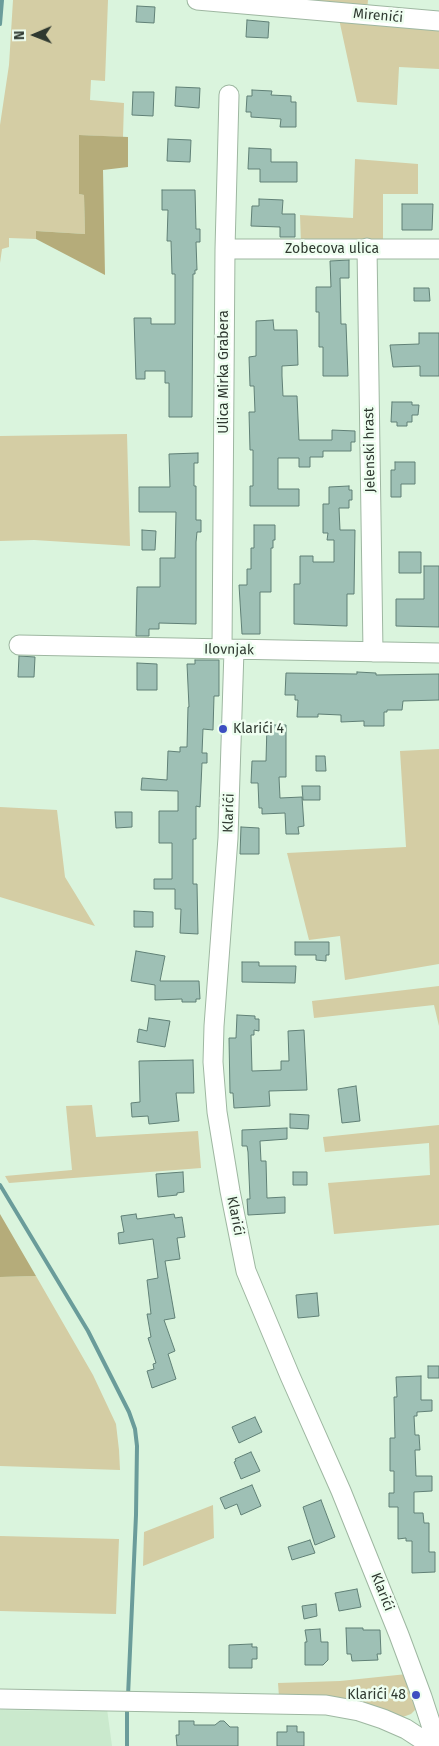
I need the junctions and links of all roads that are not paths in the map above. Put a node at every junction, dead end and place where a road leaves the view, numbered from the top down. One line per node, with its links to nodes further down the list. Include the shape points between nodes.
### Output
1 (197, 0): 2 (street, Mirenići)
2 (439, 20)
3 (229, 95): 5 (street, Ulica Mirka Grabera)
4 (367, 248): 5 (street, Zobecova ulica); 6 (street, Zobecova ulica); 9 (street, Jelenski hrast)
5 (225, 249): 8 (street, Ulica Mirka Grabera)
6 (439, 250)
7 (19, 645): 8 (street, Ilovnjak)
8 (228, 650): 9 (street, Ilovnjak); 13 (street, Klarići, via 228,838 213,1062 217,1112 230,1191 246,1271 396,1626)
9 (374, 652): 10 (street, Ilovnjak)
10 (439, 653)
11 (0, 1699): 12 (street, via 326,1705 382,1719)
12 (432, 1746)
13 (438, 1746)

